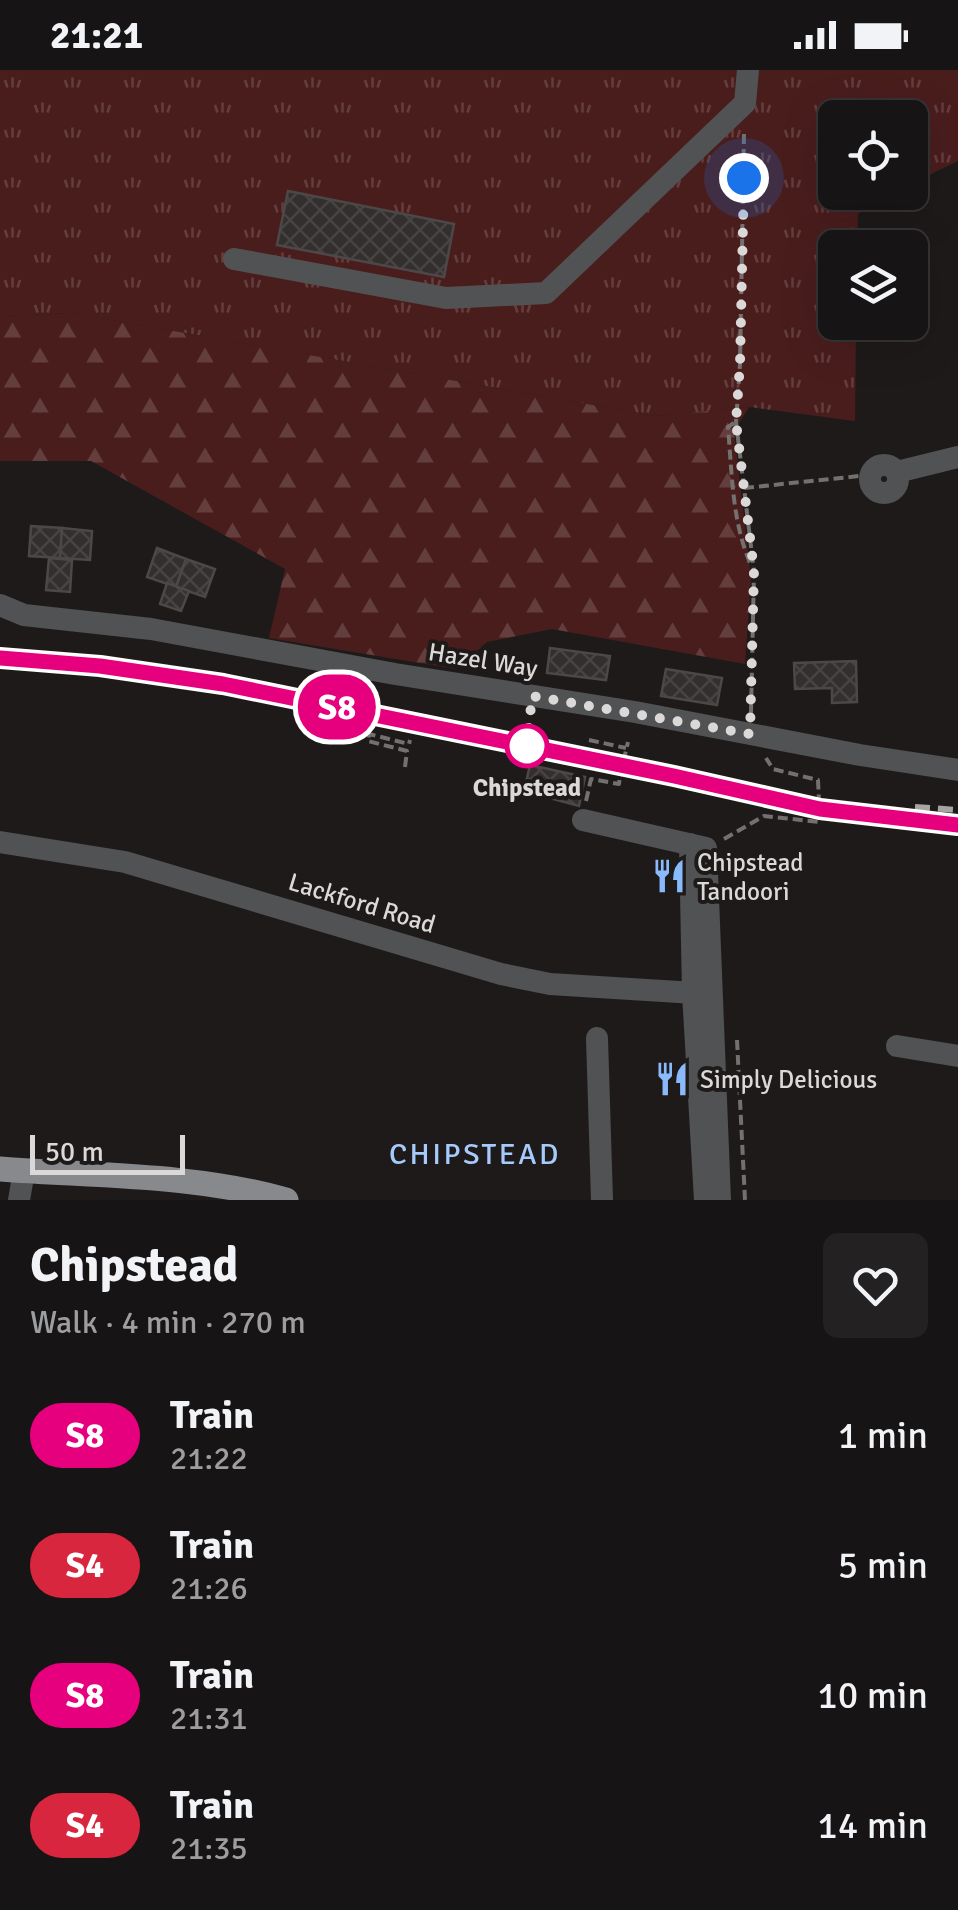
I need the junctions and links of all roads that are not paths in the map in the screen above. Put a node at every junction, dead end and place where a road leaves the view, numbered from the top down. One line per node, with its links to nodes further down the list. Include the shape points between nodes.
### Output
1 (748, 70): 2 (street, via 745,103 546,293 446,298)
2 (234, 259)
3 (958, 457): 4 (street, via 898,472 888,464 876,466)
4 (869, 475)
5 (0, 605): 6 (street, Hazel Way, via 24,615 152,629)
6 (958, 770)
7 (583, 820): 9 (street, via 698,846)
8 (0, 842): 9 (street, Lackford Road, via 125,862 501,974 550,984)
9 (702, 993): 17 (street); 18 (street)
10 (597, 1038): 16 (street)
11 (897, 1046): 12 (street)
12 (958, 1056)
13 (12, 1170): 14 (street); 15 (main road, via 254,1191)
14 (19, 1200)
15 (286, 1200)
16 (602, 1200)
17 (704, 1200)
18 (720, 1200)

